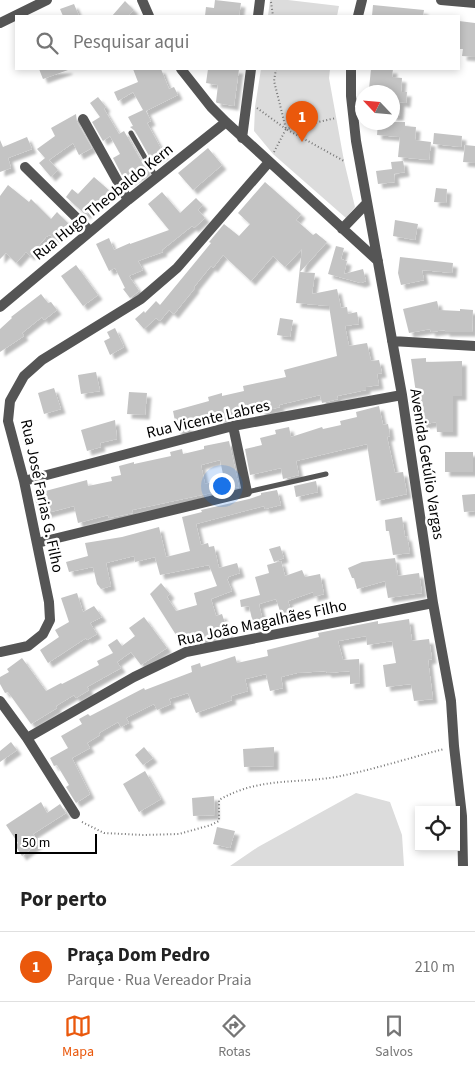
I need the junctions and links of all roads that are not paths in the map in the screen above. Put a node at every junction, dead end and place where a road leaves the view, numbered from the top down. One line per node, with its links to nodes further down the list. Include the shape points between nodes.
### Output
1 (46, 0): 7 (street)
2 (142, 0): 8 (street)
3 (260, 0): 9 (street)
4 (362, 0): 10 (street)
5 (441, 0): 6 (street)
6 (475, 3)
7 (16, 15)
8 (149, 15)
9 (258, 15)
10 (358, 15)
11 (15, 16): 12 (street)
12 (0, 23)
13 (182, 70): 17 (street)
14 (251, 70): 19 (street)
15 (351, 70): 24 (street, Avenida Getúlio Vargas, via 350,96)
16 (83, 119): 23 (street)
17 (226, 122): 19 (street); 22 (street, Rua Hugo Theobaldo Kern)
18 (131, 133): 22 (lane)
19 (242, 138): 20 (street)
20 (271, 158): 25 (street); 34 (street, Rua José Farias G. Filho, via 177,268 141,300 42,360 24,376 10,401 8,421)
21 (25, 167): 26 (street)
22 (156, 177): 23 (street, Rua Hugo Theobaldo Kern)
23 (128, 200): 26 (street, Rua Hugo Theobaldo Kern)
24 (367, 203): 25 (street); 27 (street, Avenida Getúlio Vargas)
25 (342, 228): 27 (street)
26 (90, 231): 28 (street, Rua Hugo Theobaldo Kern)
27 (378, 261): 29 (street, Avenida Getúlio Vargas)
28 (0, 307)
29 (392, 341): 30 (street); 31 (street, Avenida Getúlio Vargas)
30 (475, 346)
31 (402, 395): 32 (street, Rua Vicente Labres); 37 (street, Avenida Getúlio Vargas)
32 (233, 426): 34 (street, Rua Vicente Labres); 35 (street)
33 (326, 474): 35 (lane)
34 (24, 481): 36 (street, Rua José Farias G. Filho)
35 (247, 492): 36 (street)
36 (37, 543): 38 (street, Rua José Farias G. Filho, via 50,620 44,634 28,646)
37 (433, 603): 40 (street, Rua João Magalhães Filho, via 186,652 134,677); 42 (street, Avenida Getúlio Vargas, via 451,701 462,816)
38 (0, 652)
39 (0, 701): 40 (street)
40 (27, 738): 41 (street)
41 (75, 814)
42 (463, 866)

